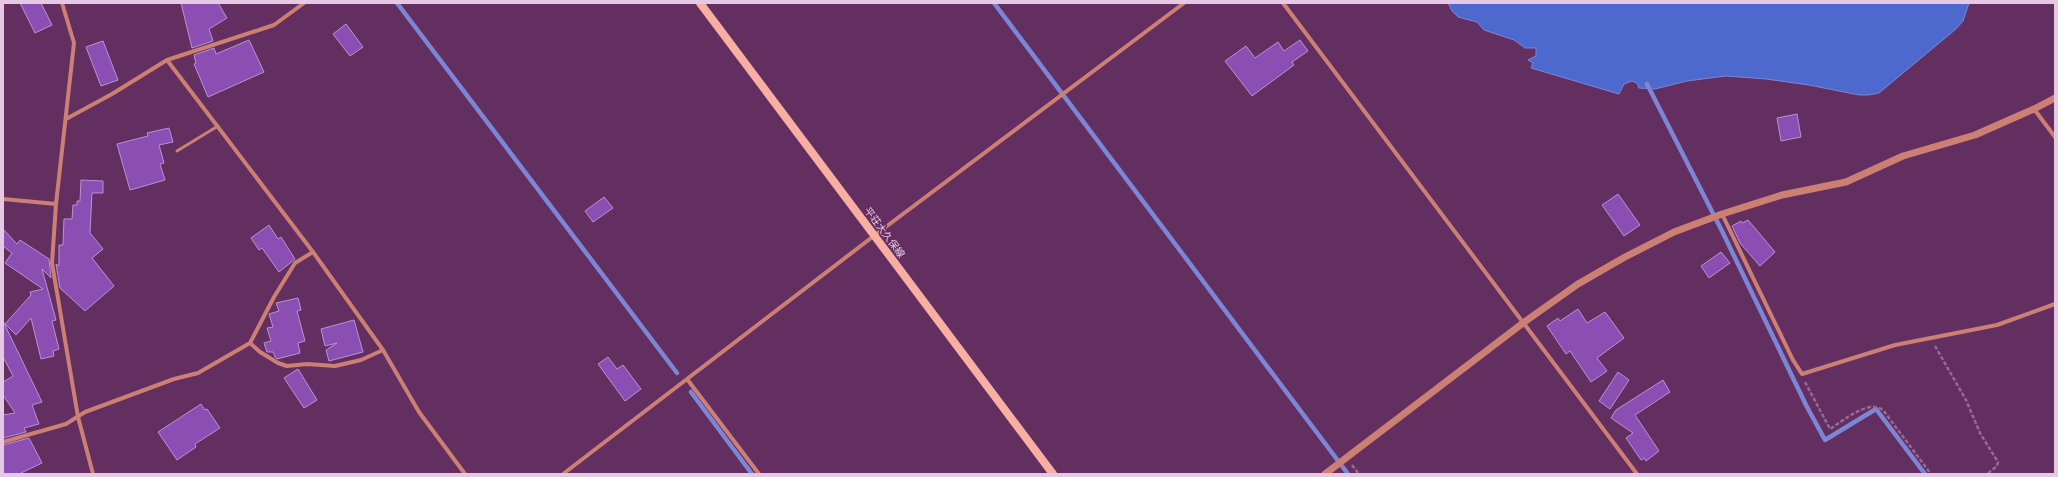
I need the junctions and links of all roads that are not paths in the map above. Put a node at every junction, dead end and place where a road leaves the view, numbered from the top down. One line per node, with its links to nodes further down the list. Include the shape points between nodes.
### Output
1 (62, 3): 9 (street, via 74,43)
2 (304, 3): 6 (street, via 274,25)
3 (700, 3): 16 (main road, 平荘大久保線)
4 (1184, 3): 16 (street)
5 (1283, 3): 19 (street)
6 (167, 60): 9 (street); 10 (street)
7 (2055, 98): 8 (street)
8 (2034, 109): 11 (street); 15 (street, via 1974,135 1903,156 1846,182 1782,195)
9 (66, 119): 14 (street)
10 (218, 126): 12 (lane); 17 (street)
11 (2055, 138)
12 (177, 151)
13 (3, 199): 14 (street)
14 (56, 204): 23 (street, via 52,263)
15 (1722, 214): 18 (street, via 1802,374 1895,346 1997,325); 19 (street, via 1674,232 1625,257 1578,284)
16 (875, 235): 22 (street); 29 (main road, 平荘大久保線)
17 (313, 252): 20 (street, via 295,263); 21 (street)
18 (2055, 304)
19 (1523, 323): 30 (street); 31 (street)
20 (250, 343): 21 (street, via 260,352 287,366 335,366 360,360); 23 (street, via 198,373 174,379 85,412)
21 (383, 350): 26 (street, via 419,412)
22 (687, 379): 27 (street); 28 (street)
23 (78, 417): 24 (street, via 66,424); 25 (street)
24 (3, 442)
25 (93, 474)
26 (465, 474)
27 (563, 474)
28 (759, 474)
29 (1053, 474)
30 (1325, 474)
31 (1637, 474)

